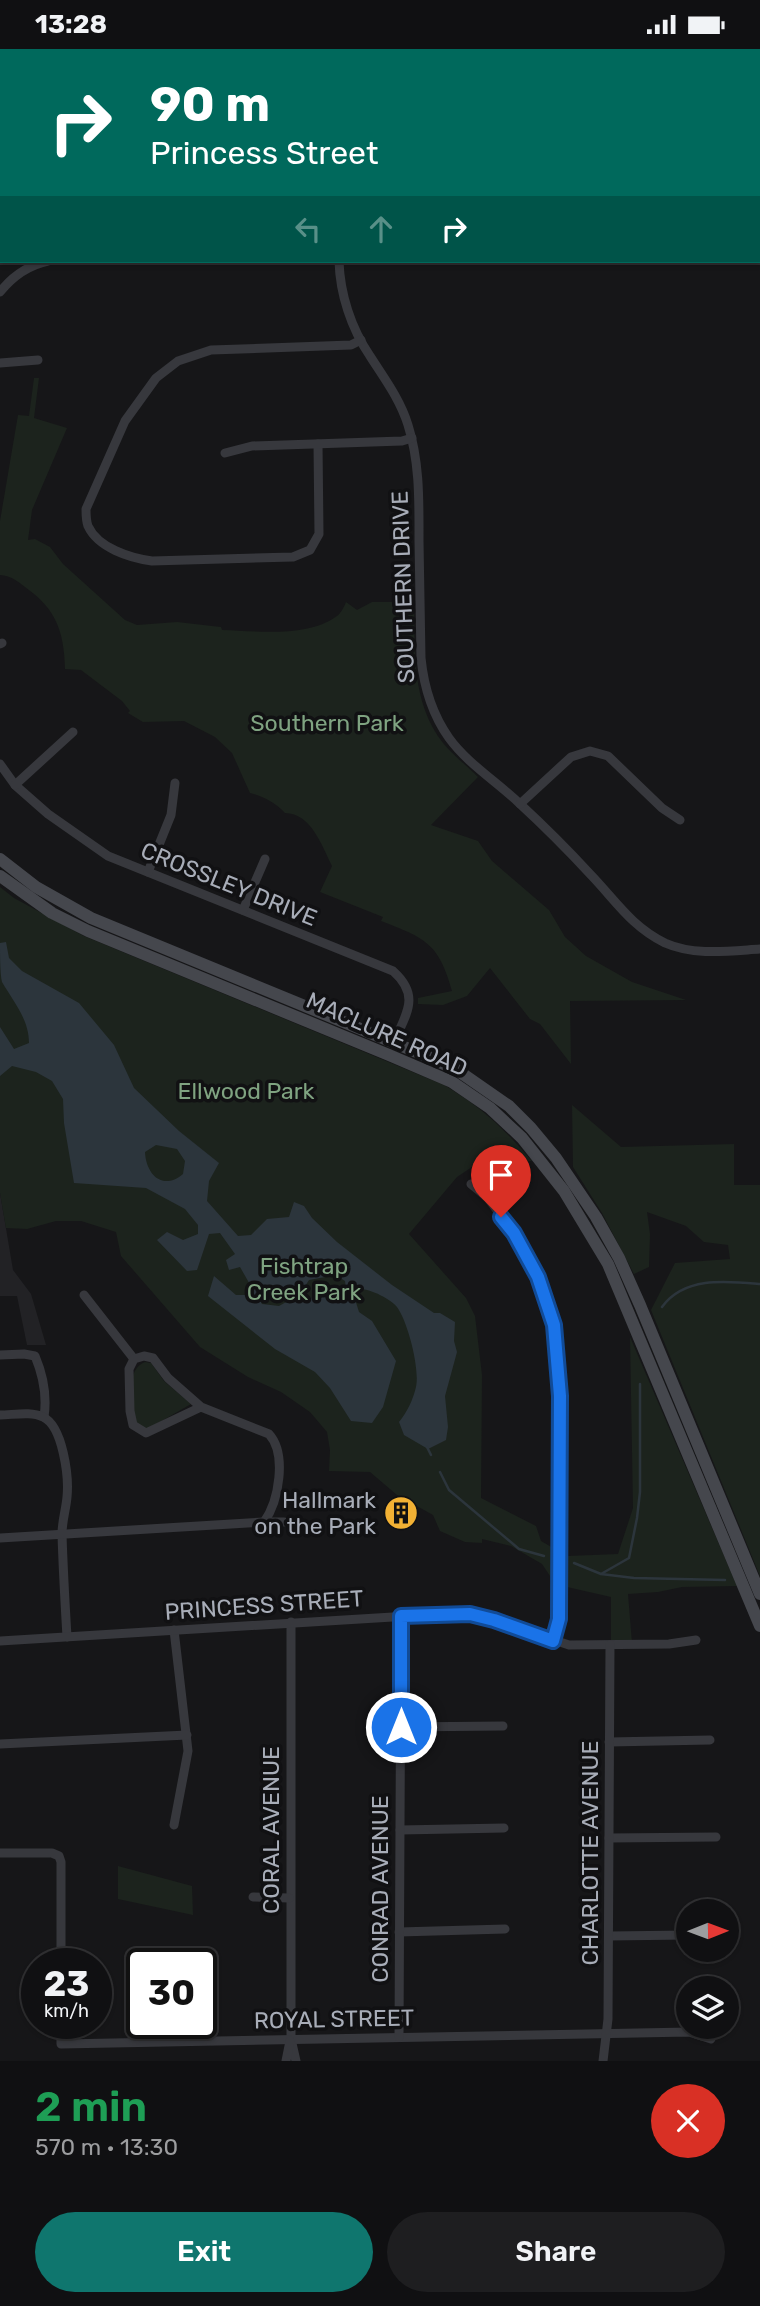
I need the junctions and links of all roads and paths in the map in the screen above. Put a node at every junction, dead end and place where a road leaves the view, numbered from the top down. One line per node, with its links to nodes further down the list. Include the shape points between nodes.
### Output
1 (37, 263): 3 (street)
2 (339, 263): 4 (street, SOUTHERN DRIVE, via 345,302)
3 (0, 292)
4 (361, 340): 7 (street, SOUTHERN DRIVE, via 400,405); 8 (street, via 351,345 211,350 178,361 156,378 125,421 86,509 87,525 97,539 138,559 293,557 310,549 319,534)
5 (38, 361): 6 (street)
6 (0, 363)
7 (412, 438): 8 (street); 14 (street, SOUTHERN DRIVE, via 418,488 423,682 449,738)
8 (318, 444): 9 (street, via 252,446)
9 (225, 453)
10 (73, 732): 13 (street)
11 (0, 764): 13 (street, CROSSLEY DRIVE)
12 (175, 783): 18 (street, via 171,815)
13 (15, 785): 18 (street, CROSSLEY DRIVE, via 108,856)
14 (520, 804): 15 (street, via 571,757 590,751 608,756 662,809); 21 (street, SOUTHERN DRIVE, via 646,932 690,950)
15 (680, 820)
16 (0, 859): 23 (main road, MACLURE ROAD, via 36,887 91,918)
17 (265, 859): 20 (street)
18 (148, 872): 20 (street, CROSSLEY DRIVE)
19 (0, 876): 22 (main road, MACLURE ROAD, via 52,913 88,931)
20 (243, 910): 23 (street, CROSSLEY DRIVE, via 393,971 409,992 409,1007)
21 (760, 949)
22 (332, 1032): 23 (main road, via 347,1031 383,1045); 38 (main road, MACLURE ROAD, via 452,1082 470,1094 522,1138 564,1191 608,1264)
23 (394, 1042): 35 (main road, MACLURE ROAD, via 457,1070 509,1106 582,1195 625,1270)
24 (471, 1184): 43 (street, via 488,1198 514,1233 538,1277 554,1325 560,1417 559,1619)
25 (85, 1295): 27 (street)
26 (0, 1355): 30 (street, via 35,1356 43,1381)
27 (134, 1359): 28 (street, via 153,1358); 28 (street, via 129,1369 133,1425 146,1433)
28 (201, 1407): 31 (street, via 269,1434 276,1442 277,1497)
29 (0, 1415): 30 (street)
30 (44, 1417): 33 (street, via 54,1427 65,1465)
31 (264, 1522): 32 (street); 33 (street)
32 (284, 1523)
33 (62, 1535): 34 (street); 40 (street)
34 (0, 1538)
35 (760, 1594)
36 (401, 1616): 37 (street, PRINCESS STREET); 43 (street, PRINCESS STREET, via 470,1614); 46 (street, CONRAD AVENUE)
37 (291, 1622): 39 (street, PRINCESS STREET); 58 (street, CORAL AVENUE)
38 (760, 1626)
39 (174, 1630): 40 (street, PRINCESS STREET); 47 (street)
40 (67, 1637): 42 (street, PRINCESS STREET)
41 (696, 1640): 44 (street, PRINCESS STREET)
42 (0, 1641)
43 (553, 1641): 44 (street, PRINCESS STREET)
44 (610, 1645): 49 (street, CHARLOTTE AVENUE)
45 (503, 1726): 46 (street)
46 (401, 1727): 53 (street, CONRAD AVENUE)
47 (187, 1735): 50 (street); 51 (street)
48 (710, 1740): 49 (street)
49 (609, 1742): 55 (street, CHARLOTTE AVENUE)
50 (0, 1744)
51 (174, 1825)
52 (504, 1828): 53 (street)
53 (400, 1830): 60 (street, CONRAD AVENUE)
54 (716, 1837): 55 (street)
55 (609, 1838): 62 (street, CHARLOTTE AVENUE)
56 (0, 1853): 63 (street, via 59,1856)
57 (253, 1897): 58 (street)
58 (289, 1898): 68 (street, CORAL AVENUE)
59 (505, 1929): 60 (street)
60 (399, 1932): 66 (street, CONRAD AVENUE)
61 (676, 1935): 62 (street)
62 (609, 1936): 65 (street, CHARLOTTE AVENUE)
63 (61, 1948)
64 (676, 2032): 65 (street, ROYAL STREET)
65 (608, 2033): 66 (street, ROYAL STREET); 72 (street, CHARLOTTE AVENUE)
66 (399, 2037): 68 (street, ROYAL STREET)
67 (61, 2039): 69 (street, ROYAL STREET, via 61,2044)
68 (291, 2039): 69 (street, ROYAL STREET); 70 (street, CORAL AVENUE); 71 (street, CORAL AVENUE)
69 (181, 2041)
70 (286, 2061)
71 (296, 2061)
72 (603, 2061)

